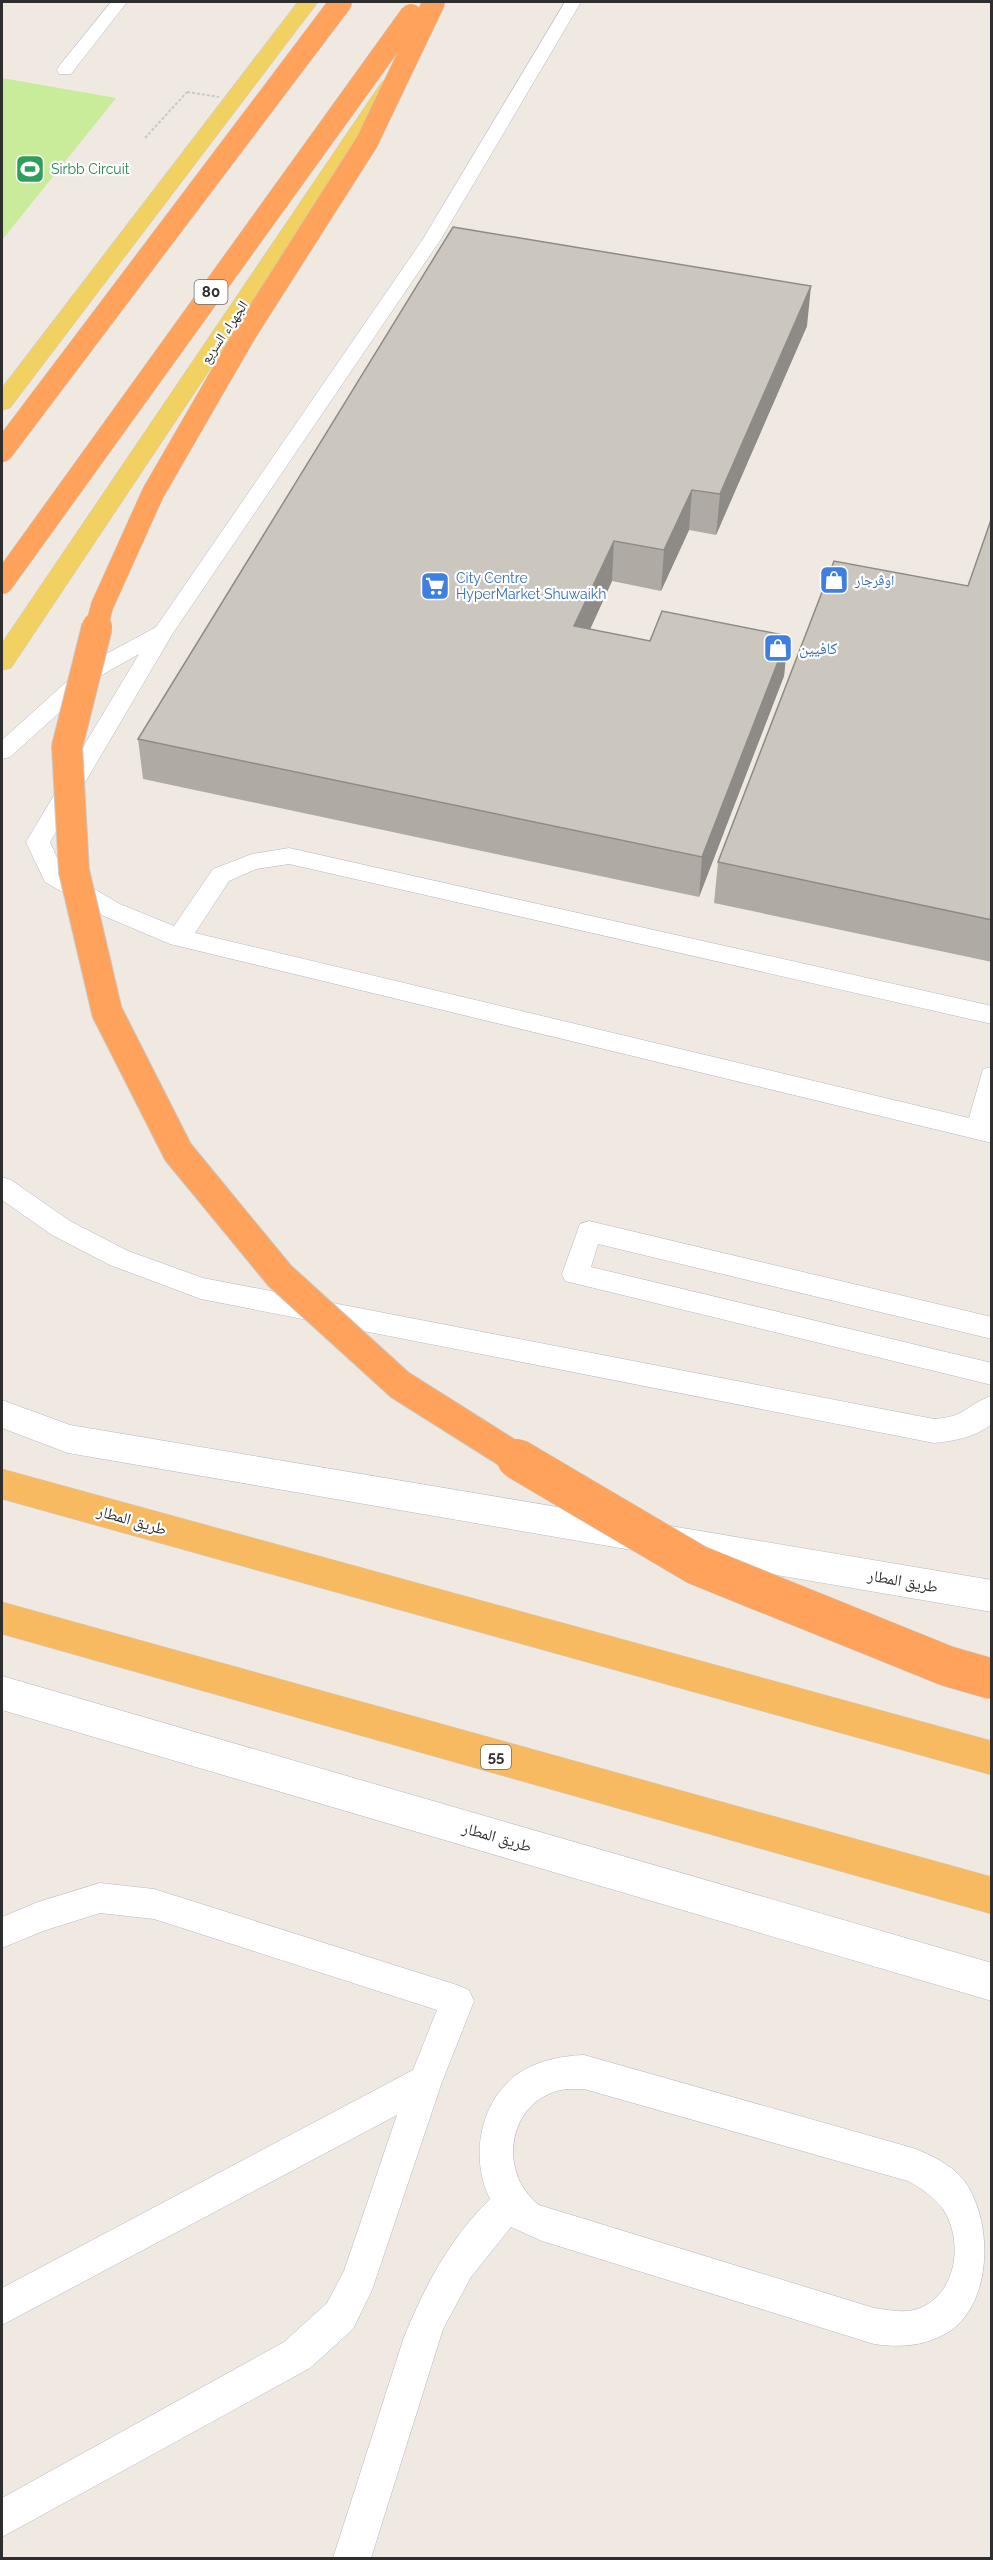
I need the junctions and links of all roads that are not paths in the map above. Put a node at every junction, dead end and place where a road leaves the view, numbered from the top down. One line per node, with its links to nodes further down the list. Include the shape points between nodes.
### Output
1 (119, 2): 8 (lane)
2 (308, 2): 9 (main road)
3 (341, 2): 10 (highway, bridge)
4 (420, 2): 11 (highway, الجهراء السريع / 80, bridge)
5 (434, 2): 27 (highway, bridge, via 367,142 246,332 153,493 102,606 67,747 75,871 107,1012 178,1152 280,1276 400,1385 472,1432 698,1565 947,1666)
6 (446, 2): 13 (main road, الجهراء السريع)
7 (573, 2): 12 (lane, via 432,238)
8 (65, 70)
9 (2, 403)
10 (2, 451)
11 (2, 583)
12 (163, 632): 14 (lane, via 93,671); 15 (lane, via 38,842 52,876 112,910)
13 (2, 662)
14 (2, 752)
15 (179, 938): 16 (lane, via 220,875 252,862 289,856); 18 (lane)
16 (992, 1015)
17 (992, 1076): 18 (lane)
18 (985, 1132)
19 (2, 1186): 22 (lane, via 62,1228 119,1258 201,1288 934,1431 956,1430 976,1421)
20 (992, 1328): 21 (lane, via 589,1231 575,1274)
21 (992, 1374)
22 (992, 1407)
23 (2, 1414): 25 (main road, طريق المطار, via 68,1439)
24 (2, 1484): 29 (highway, طريق المطار)
25 (992, 1596)
26 (2, 1618): 30 (highway, 55)
27 (992, 1679)
28 (2, 1693): 32 (main road, طريق المطار)
29 (992, 1758)
30 (992, 1896)
31 (2, 1933): 33 (lane, via 100,1898 154,1904 457,2001)
32 (992, 1982)
33 (425, 2082): 35 (lane); 36 (lane, via 359,2277 340,2316 297,2355)
34 (512, 2202): 34 (lane, via 525,2216 542,2224 874,2326 899,2329 924,2325 946,2313 962,2294 971,2271 973,2245 968,2219 955,2196 936,2177 913,2165 584,2072 539,2080 520,2094 506,2112 497,2134 496,2157 500,2181); 37 (lane, via 467,2249 434,2306)
35 (2, 2307)
36 (2, 2517)
37 (352, 2559)

